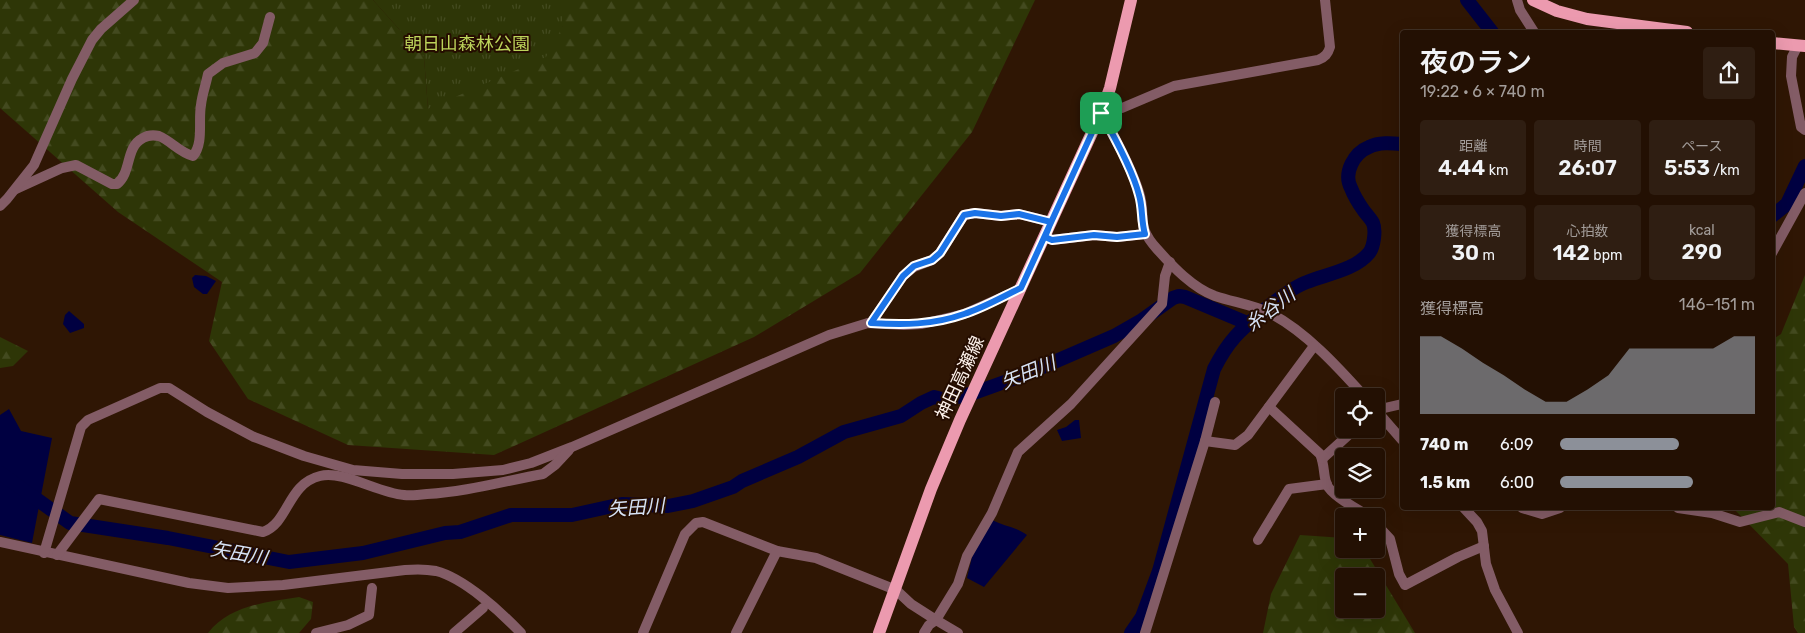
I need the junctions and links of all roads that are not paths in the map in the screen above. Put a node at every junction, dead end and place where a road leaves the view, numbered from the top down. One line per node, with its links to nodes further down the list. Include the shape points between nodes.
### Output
1 (134, 0): 14 (street, via 92,40 34,165)
2 (1130, 0): 12 (main road, 神田高瀬線, via 1110,88)
3 (1325, 0): 12 (street, via 1330,47 1325,57 1174,86 1122,108)
4 (1517, 0): 8 (street)
5 (1533, 0): 7 (main road, via 1557,11)
6 (270, 17): 14 (street, via 263,43 255,53 223,63 208,74 201,106 199,143 193,156 182,153 158,136 148,136 133,147 125,175 118,184 76,166 62,168)
7 (1620, 28): 9 (main road)
8 (1533, 30)
9 (1654, 30)
10 (1775, 43): 11 (main road)
11 (1802, 46): 13 (street, via 1792,57 1791,76 1801,127)
12 (1101, 113): 17 (main road, 神田高瀬線); 18 (street, via 1139,193)
13 (1805, 130)
14 (16, 189): 16 (street)
15 (1805, 194): 20 (street)
16 (0, 206)
17 (1051, 222): 19 (main road, 神田高瀬線); 23 (street, via 1019,214 964,215 940,253 932,260 914,266 903,276)
18 (1145, 234): 19 (street, via 1052,240); 21 (street)
19 (1045, 237): 22 (main road, 神田高瀬線)
20 (1775, 248)
21 (1170, 262): 24 (street, via 1203,291 1270,314); 53 (street, via 1162,304 1071,404 1018,452 992,513 967,556 958,584)
22 (1021, 288): 23 (street, via 964,314 922,324); 51 (main road, 神田高瀬線, via 938,472)
23 (871, 323): 34 (street, via 828,334)
24 (1314, 346): 25 (street); 28 (street)
25 (1356, 388)
26 (1215, 402): 33 (street)
27 (1400, 404): 29 (street)
28 (1269, 407): 33 (street, via 1248,435 1235,445); 35 (street)
29 (1385, 408)
30 (1385, 420): 32 (street)
31 (1345, 438): 35 (street)
32 (1400, 438)
33 (1205, 441): 62 (street)
34 (572, 447): 47 (street, via 543,474 450,493 406,496 337,475 321,475 307,480 296,490 272,529 263,532 99,499); 49 (street, via 503,470 453,474 353,470 254,437 169,388 160,388 88,420 81,427)
35 (1322, 459): 36 (street)
36 (1327, 484): 37 (street); 44 (street, via 1289,490)
37 (1356, 508)
38 (1466, 510): 46 (street, via 1482,531)
39 (1529, 510): 40 (street, via 1542,514)
40 (1554, 510)
41 (1692, 510): 42 (street, via 1740,522 1779,512)
42 (1805, 522)
43 (1385, 534): 46 (street, via 1390,540 1405,585)
44 (1258, 540)
45 (0, 542): 49 (street)
46 (1484, 546): 63 (street, via 1495,590)
47 (60, 551): 49 (street); 56 (street, via 189,583 228,588 283,585 405,570 437,571 466,585)
48 (776, 551): 51 (street, via 816,558); 57 (street, via 703,522 696,523 685,534); 58 (street)
49 (44, 553)
50 (372, 588): 54 (street, via 369,615 348,625)
51 (896, 590): 53 (street); 59 (main road, 神田高瀬線)
52 (483, 608): 55 (street)
53 (936, 620): 60 (street); 61 (street)
54 (316, 633)
55 (454, 633)
56 (521, 633)
57 (643, 633)
58 (736, 633)
59 (879, 633)
60 (924, 633)
61 (958, 633)
62 (1145, 633)
63 (1518, 633)

